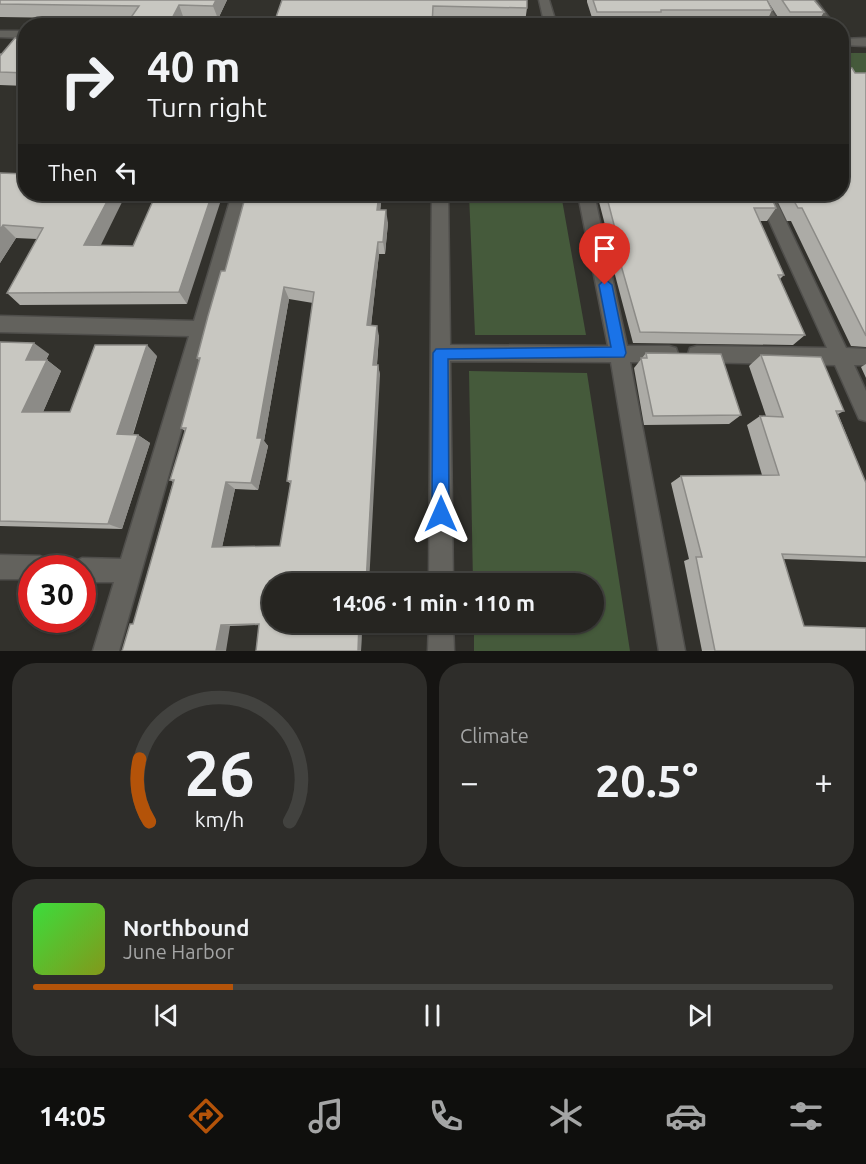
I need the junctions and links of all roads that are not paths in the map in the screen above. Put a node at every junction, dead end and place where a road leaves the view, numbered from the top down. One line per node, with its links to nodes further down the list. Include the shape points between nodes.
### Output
1 (544, 0): 4 (street)
2 (761, 0): 5 (street)
3 (810, 0): 6 (street)
4 (549, 18)
5 (771, 18)
6 (824, 18)
7 (0, 34): 8 (street)
8 (18, 38)
9 (849, 42): 10 (street)
10 (866, 42)
11 (238, 201): 16 (street)
12 (441, 201): 17 (street)
13 (587, 201): 18 (street)
14 (768, 201): 19 (street)
15 (0, 324): 16 (street)
16 (200, 329): 25 (street)
17 (441, 353): 18 (street); 26 (street)
18 (619, 353): 19 (street); 30 (street)
19 (840, 357): 20 (street); 21 (street)
20 (866, 357)
21 (866, 412)
22 (0, 567): 23 (street)
23 (18, 567)
24 (96, 570): 25 (street)
25 (129, 571): 28 (street)
26 (441, 573)
27 (441, 633): 29 (street)
28 (106, 651)
29 (441, 651)
30 (672, 651)

